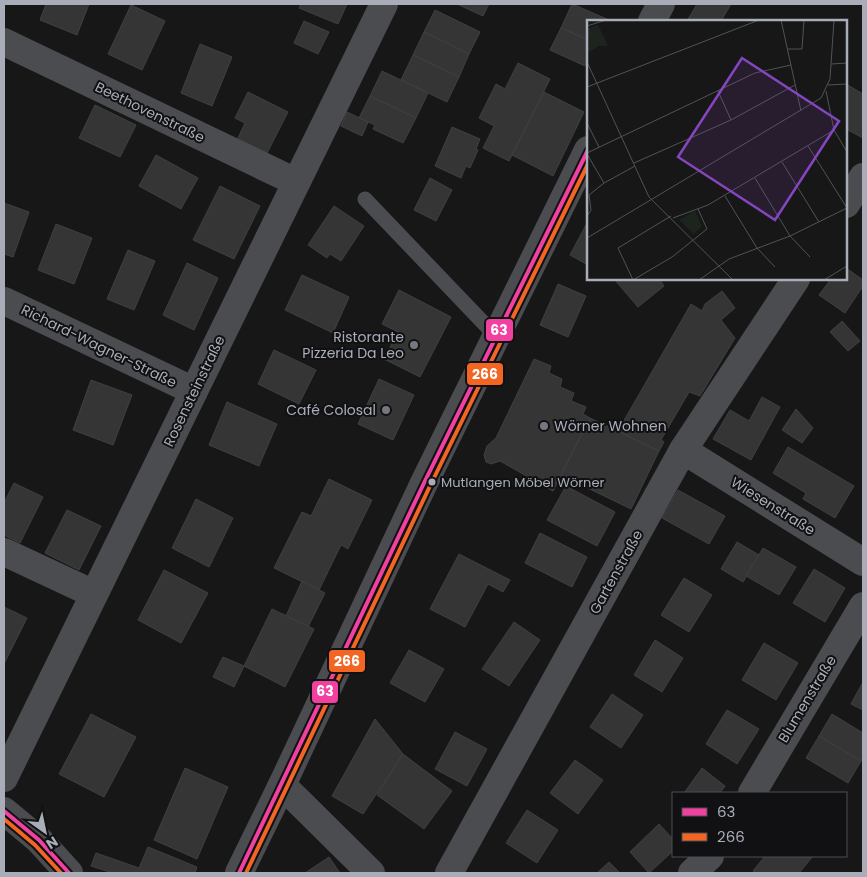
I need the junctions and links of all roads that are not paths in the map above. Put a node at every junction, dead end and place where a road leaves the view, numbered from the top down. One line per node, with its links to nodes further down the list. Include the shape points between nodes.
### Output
1 (384, 4): 7 (street, Rosensteinstraße)
2 (661, 4): 3 (street)
3 (653, 20)
4 (4, 42): 7 (street, Beethovenstraße)
5 (587, 152): 12 (street)
6 (863, 178): 9 (street)
7 (296, 182): 13 (street, Rosensteinstraße)
8 (365, 199): 12 (lane)
9 (847, 202)
10 (795, 280): 14 (street, Gartenstraße)
11 (4, 300): 13 (street, Richard-Wagner-Straße)
12 (496, 336): 20 (street)
13 (194, 391): 17 (street, Rosensteinstraße)
14 (683, 450): 16 (street, Wiesenstraße); 27 (street, Gartenstraße)
15 (4, 552): 17 (street)
16 (863, 562)
17 (94, 594): 19 (street, Rosensteinstraße)
18 (863, 606): 21 (street, Blumenstraße)
19 (4, 778)
20 (282, 785): 25 (street); 26 (street)
21 (753, 792)
22 (4, 811): 24 (street, via 39,840)
23 (709, 857): 28 (street)
24 (68, 873)
25 (239, 873)
26 (371, 873)
27 (449, 873)
28 (692, 873)

